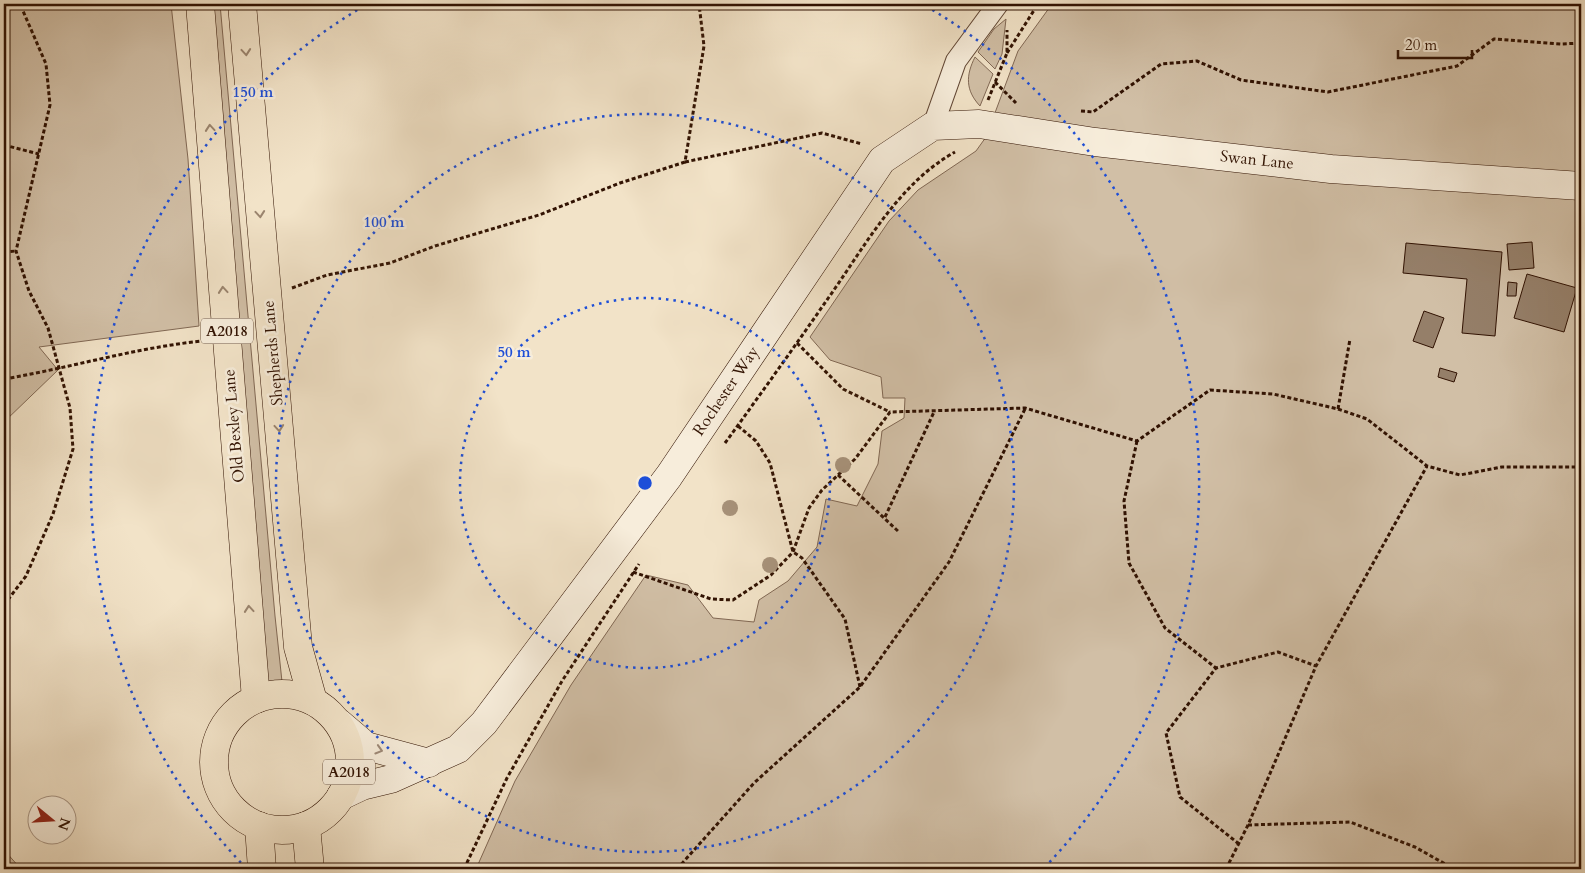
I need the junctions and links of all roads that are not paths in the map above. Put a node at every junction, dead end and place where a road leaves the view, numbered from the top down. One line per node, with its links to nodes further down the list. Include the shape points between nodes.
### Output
1 (200, 4): 6 (main road, Old Bexley Lane / A2018, one-way to 1)
2 (242, 4): 7 (main road, Shepherds Lane / A2018, one-way to 7, via 298,647)
3 (998, 4): 4 (street, via 956,61)
4 (933, 126): 5 (street, Swan Lane, via 980,124 1095,142 1331,168); 9 (street, Rochester Way, via 882,160 669,476 484,723 458,749)
5 (1581, 186)
6 (256, 699): 7 (main road, A2018, via 285,694); 11 (main road, A2018, via 237,711 222,730 215,752 215,775 224,797 239,814)
7 (313, 701): 8 (main road, A2018)
8 (339, 723): 9 (street, one-way to 9, via 366,746); 10 (main road, A2018, via 347,741 350,760 348,779)
9 (429, 763): 10 (street, Rochester Way)
10 (341, 796): 12 (main road, A2018, via 326,814)
11 (259, 826): 12 (main road, A2018, via 282,830); 13 (main road)
12 (306, 826): 14 (main road)
13 (262, 869)
14 (310, 869)

